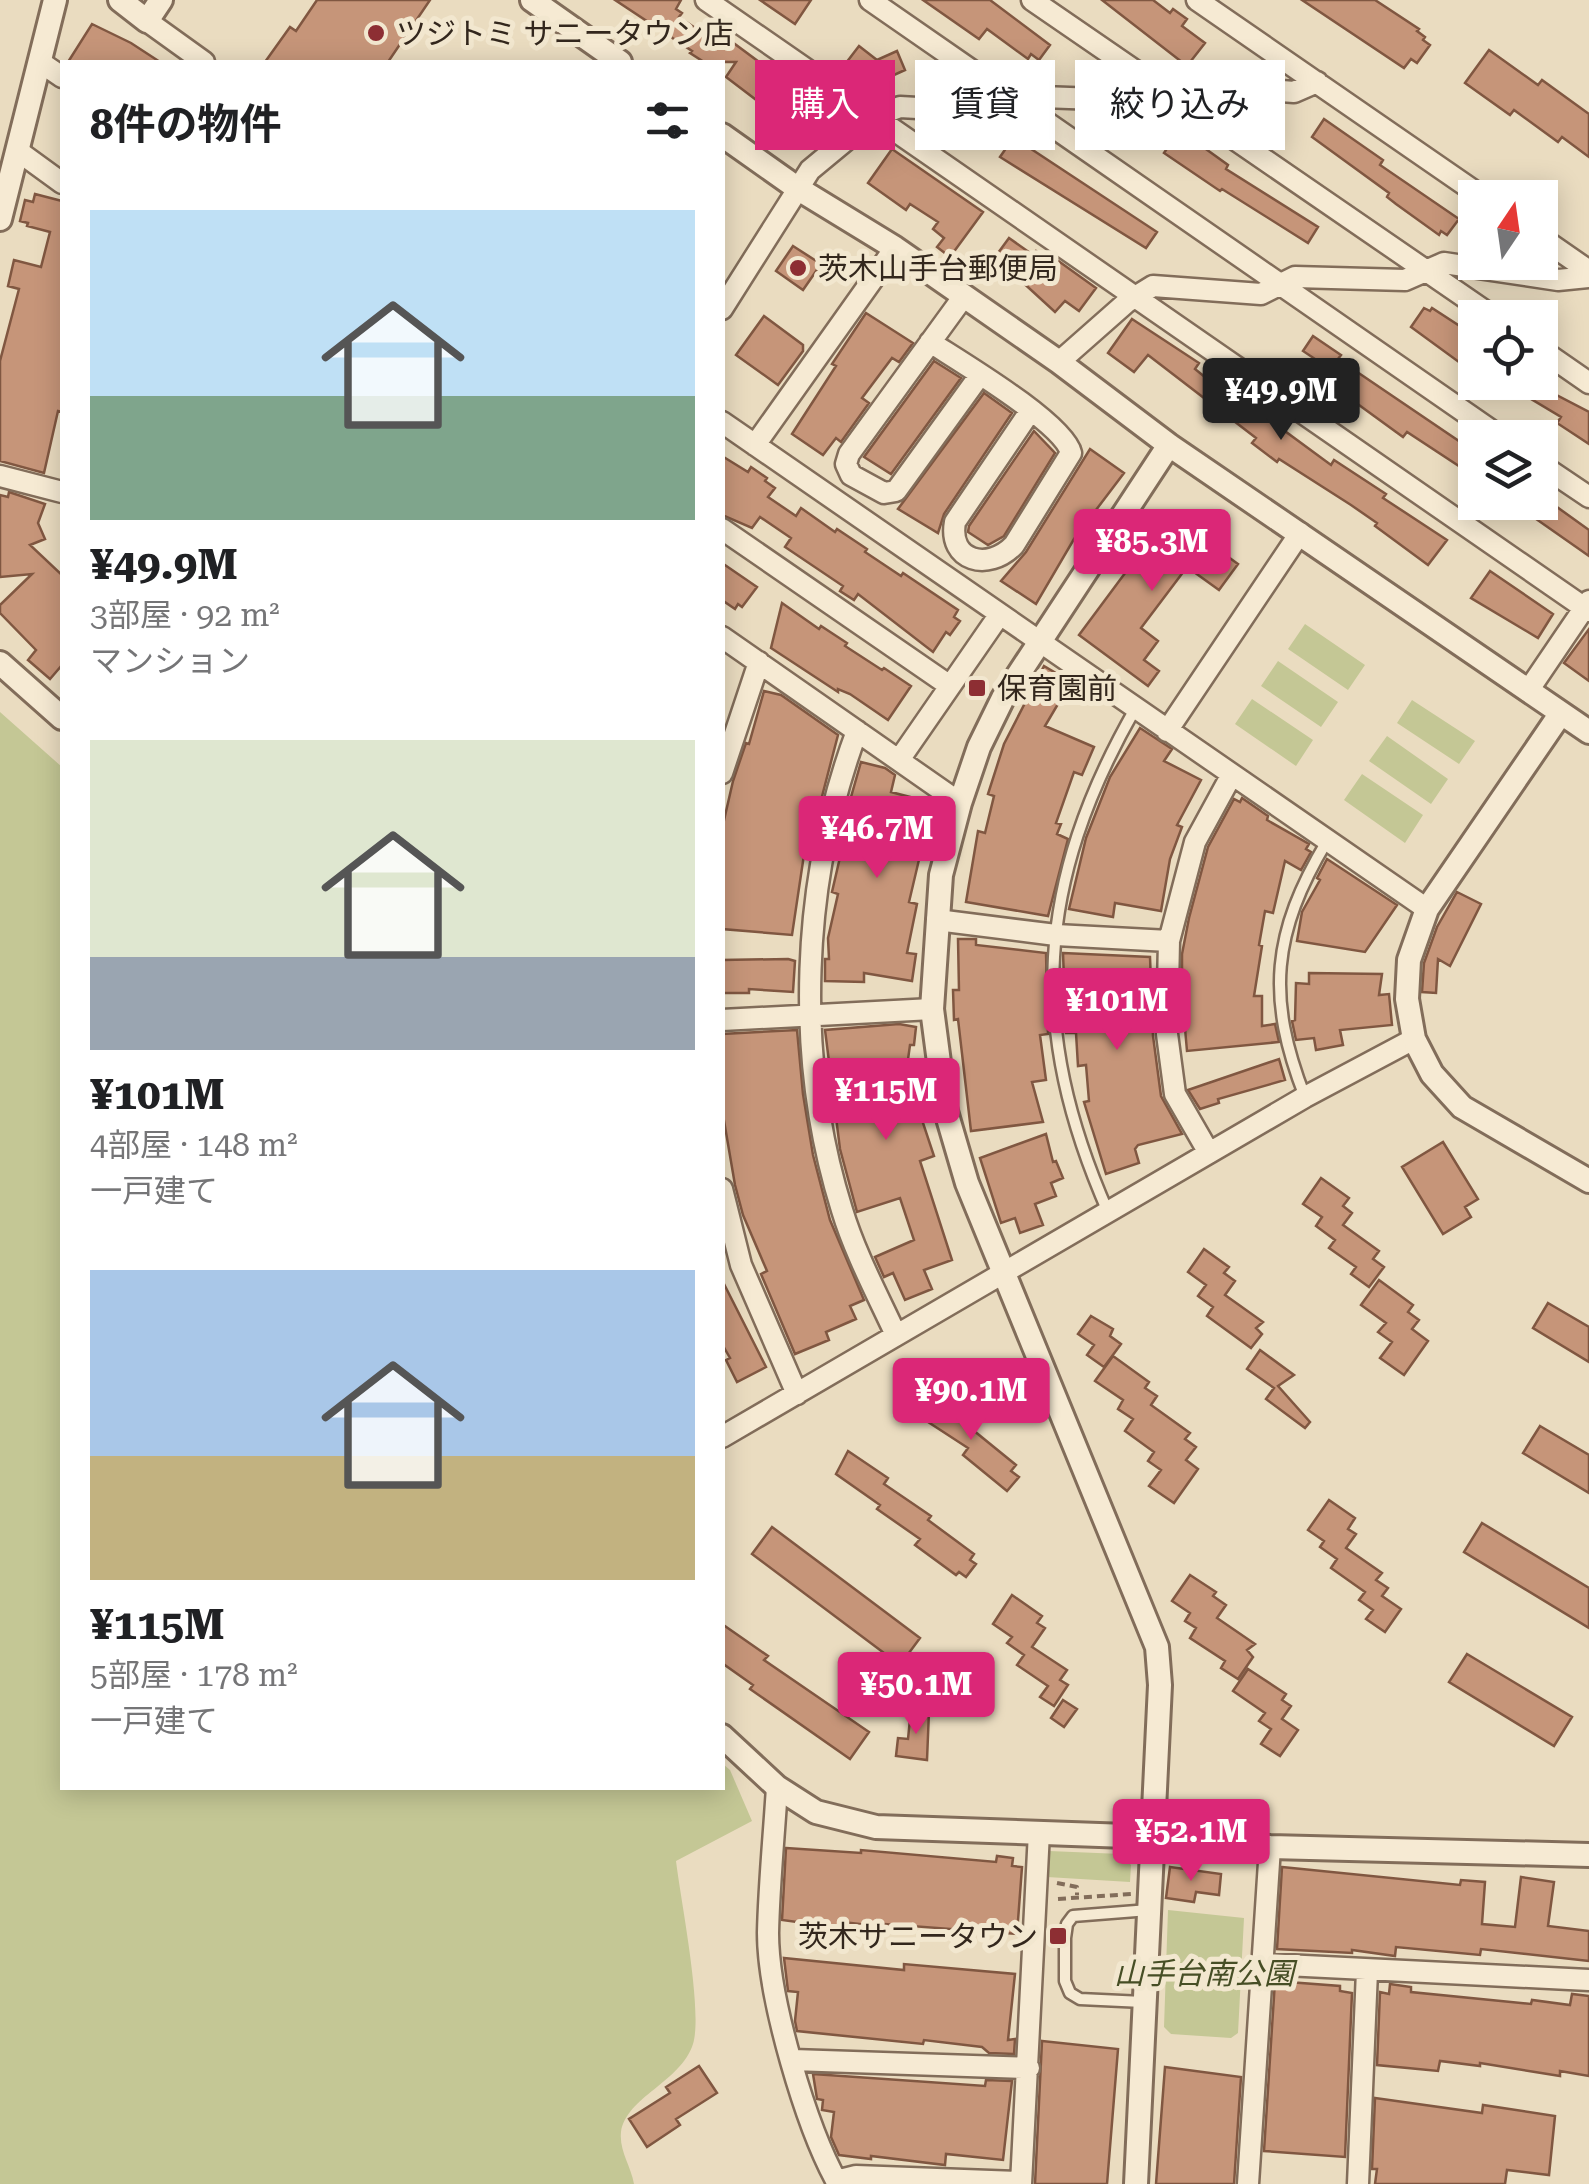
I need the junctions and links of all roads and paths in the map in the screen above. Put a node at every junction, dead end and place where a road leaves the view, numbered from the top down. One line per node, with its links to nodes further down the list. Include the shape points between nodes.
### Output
1 (55, 0): 15 (street)
2 (120, 0): 9 (street)
3 (161, 0): 9 (street)
4 (532, 0): 11 (street)
5 (706, 0): 12 (street)
6 (870, 0): 13 (street)
7 (1032, 0): 14 (street)
8 (1197, 0): 17 (street)
9 (147, 20): 10 (street)
10 (201, 60)
11 (617, 60)
12 (792, 60)
13 (956, 60)
14 (1118, 60)
15 (40, 62): 16 (street); 24 (street)
16 (60, 76)
17 (1316, 82): 18 (street); 25 (street)
18 (1285, 91)
19 (1055, 129): 33 (street)
20 (895, 132): 35 (street)
21 (725, 137): 27 (street)
22 (834, 150): 27 (street)
23 (1250, 150): 31 (street)
24 (18, 151): 26 (street); 28 (street)
25 (1458, 180)
26 (60, 182)
27 (797, 188): 29 (street); 37 (street)
28 (0, 219)
29 (895, 248): 34 (street); 46 (street)
30 (1558, 250): 32 (street)
31 (1427, 270): 32 (street, via 1444,263 1558,280); 33 (street, via 1405,280 1295,277); 36 (street)
32 (1589, 274)
33 (1280, 284): 35 (street, via 1262,294 1154,286); 44 (street)
34 (964, 296): 38 (street); 40 (street)
35 (1136, 298): 40 (street); 54 (street)
36 (1469, 300)
37 (725, 305)
38 (930, 342): 41 (street); 41 (street, via 849,454 850,475 884,493 896,491)
39 (1558, 361): 42 (street)
40 (1059, 362): 47 (street)
41 (980, 375): 43 (street)
42 (1589, 383)
43 (1030, 410): 43 (street, via 1071,453 1014,545 1002,557 978,560 957,545 956,522)
44 (1476, 420)
45 (725, 424): 46 (street)
46 (755, 445): 55 (street)
47 (1169, 445): 53 (street); 57 (street)
48 (0, 476): 50 (street)
49 (1558, 476): 51 (street)
50 (60, 491)
51 (1589, 497)
52 (725, 532): 60 (street)
53 (1300, 533): 61 (street); 66 (street)
54 (1588, 607): 61 (street)
55 (1000, 614): 57 (street); 60 (street)
56 (725, 640): 58 (street)
57 (1040, 640): 62 (street); 71 (street, via 1003,698)
58 (759, 662): 65 (street); 69 (street)
59 (0, 663): 64 (street)
60 (950, 686): 68 (street)
61 (1528, 690): 63 (street)
62 (1135, 709): 66 (street); 75 (lane, via 1076,836)
63 (1561, 712): 67 (street); 73 (street)
64 (60, 716)
65 (858, 731): 68 (street); 78 (street, via 840,778 818,884)
66 (1167, 732): 70 (street)
67 (1589, 732)
68 (898, 760): 71 (street)
69 (725, 764)
70 (1231, 776): 72 (street); 76 (street, via 1195,842)
71 (960, 803): 74 (street, via 941,875)
72 (1328, 841): 73 (street); 81 (lane, via 1293,904 1280,980 1281,1021)
73 (1427, 909): 80 (street, via 1409,960)
74 (938, 920): 75 (street); 77 (street)
75 (1056, 936): 76 (street); 85 (lane, via 1051,996 1061,1070)
76 (1169, 941): 82 (street, via 1167,1034 1175,1094)
77 (932, 1008): 78 (street); 86 (street, via 945,1108)
78 (812, 1015): 79 (street); 87 (street, via 826,1152 842,1212)
79 (725, 1020)
80 (1414, 1039): 81 (street); 83 (street, via 1432,1074 1462,1107)
81 (1305, 1097): 82 (street)
82 (1209, 1153): 85 (street)
83 (1589, 1181)
84 (725, 1200): 88 (street, via 742,1265)
85 (1108, 1213): 86 (street)
86 (1002, 1273): 87 (street); 93 (street, via 1156,1647)
87 (896, 1335): 88 (street)
88 (797, 1394): 89 (street)
89 (725, 1434)
90 (725, 1739): 91 (street)
91 (777, 1787): 92 (street, via 816,1812 876,1826); 103 (street, via 768,1936)
92 (1040, 1832): 93 (street); 104 (street)
93 (1152, 1838): 94 (street); 98 (street)
94 (1270, 1847): 95 (street); 99 (street)
95 (1589, 1855)
96 (1068, 1885): 97 (path, via 1078,1887)
97 (1077, 1895)
98 (1150, 1910): 102 (street); 102 (lane, via 1073,1916 1065,1938 1065,1981 1074,1997)
99 (1264, 1964): 100 (street); 108 (street)
100 (1366, 1972): 101 (street); 109 (street)
101 (1589, 1980)
102 (1143, 2002): 107 (street)
103 (793, 2060): 104 (street); 105 (street)
104 (1029, 2068): 106 (street)
105 (837, 2182): 106 (street, via 856,2176)
106 (1021, 2183)
107 (1136, 2184)
108 (1248, 2184)
109 (1358, 2184)

